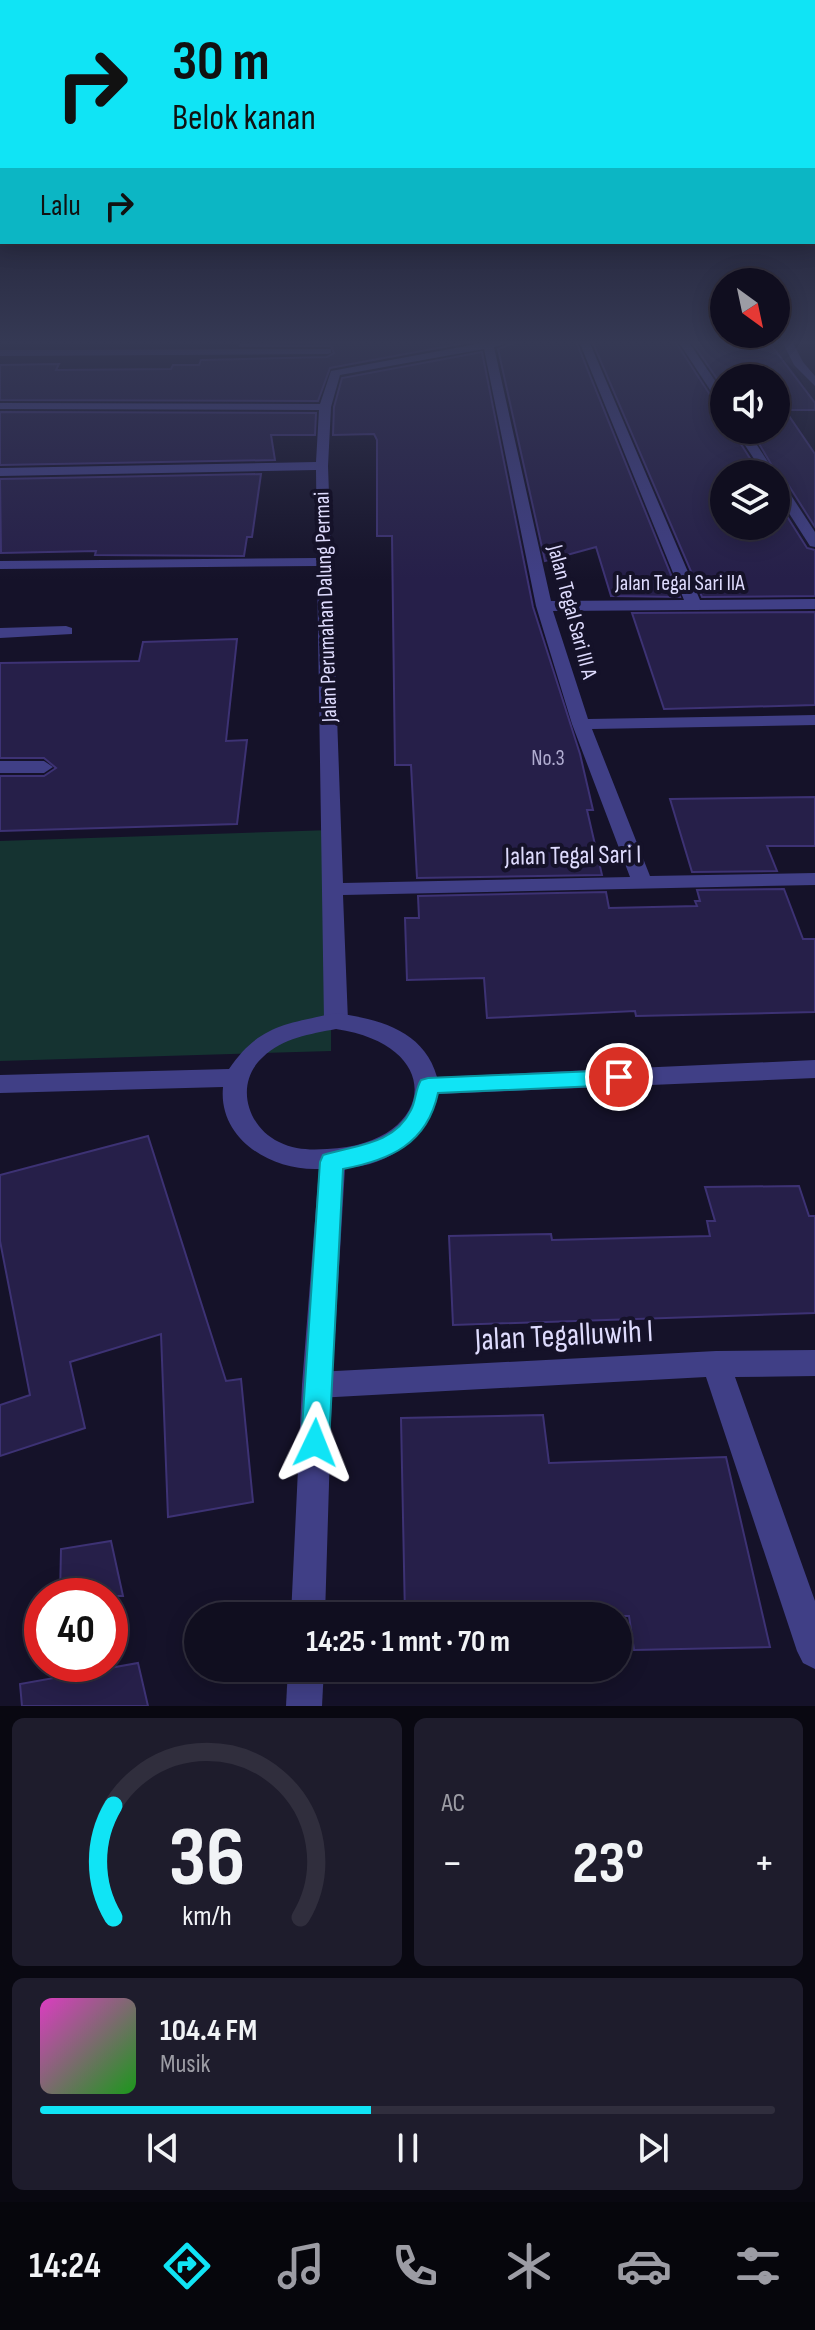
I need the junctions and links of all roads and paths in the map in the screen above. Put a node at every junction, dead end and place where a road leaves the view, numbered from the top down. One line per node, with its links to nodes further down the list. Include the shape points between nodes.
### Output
1 (324, 421): 4 (street, Jalan Perumahan Dalung Permai)
2 (504, 421): 12 (street, Jalan Tegal Sari III A)
3 (617, 421): 11 (street)
4 (322, 466): 5 (street); 8 (street, Jalan Perumahan Dalung Permai)
5 (0, 472)
6 (790, 505): 7 (street)
7 (815, 543)
8 (326, 562): 9 (street); 21 (street, Jalan Perumahan Dalung Permai)
9 (0, 565)
10 (815, 604): 11 (street, Jalan Tegal Sari IIA)
11 (694, 605): 12 (street, Jalan Tegal Sari IIA)
12 (544, 606): 16 (street, Jalan Tegal Sari III A)
13 (66, 631): 14 (street)
14 (0, 633)
15 (815, 720): 16 (street)
16 (581, 724): 20 (street, Jalan Tegal Sari III A)
17 (0, 767): 18 (street)
18 (44, 767)
19 (815, 879): 20 (street, Jalan Tegal Sari I)
20 (642, 882): 21 (street, Jalan Tegal Sari I)
21 (333, 889): 22 (street, Jalan Perumahan Dalung Permai)
22 (336, 1021): 24 (street, via 283,1031 253,1051); 26 (street, via 370,1026 399,1040 420,1060)
23 (815, 1069): 26 (street)
24 (234, 1078): 25 (street); 27 (street, via 231,1099 237,1119 253,1138 274,1152)
25 (0, 1084)
26 (428, 1086): 27 (street, via 423,1112 403,1137 371,1155)
27 (332, 1162): 30 (street)
28 (815, 1363): 29 (street, Jalan Tegalluwih I)
29 (716, 1364): 30 (street, Jalan Tegalluwih I); 32 (street)
30 (317, 1385): 31 (street)
31 (309, 1602)
32 (815, 1651)
33 (305, 1682): 34 (street)
34 (304, 1706)

